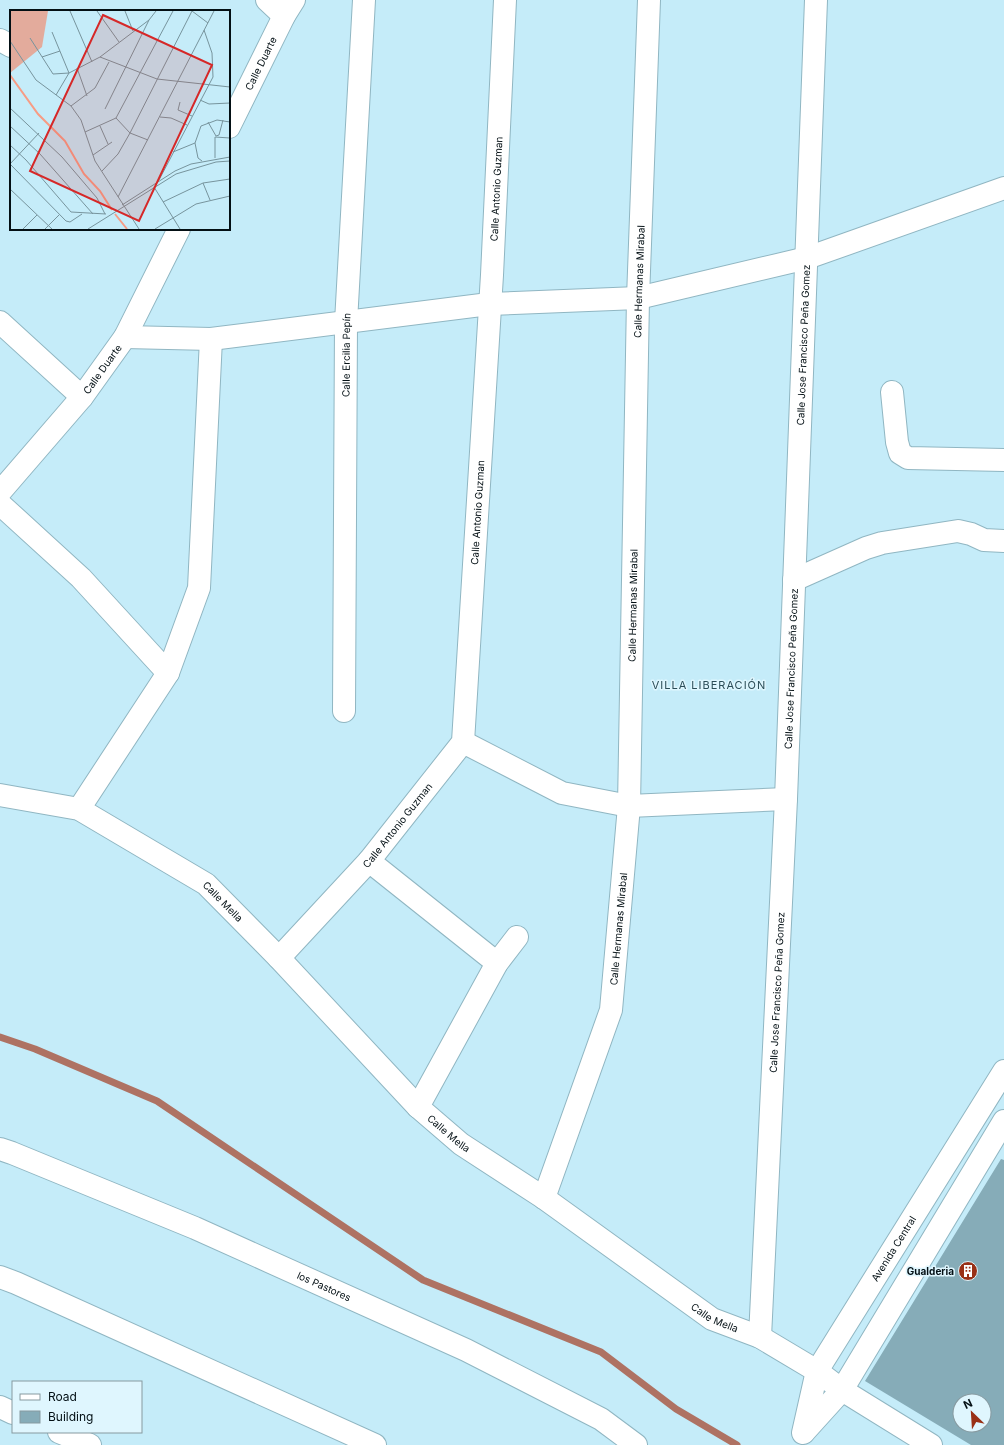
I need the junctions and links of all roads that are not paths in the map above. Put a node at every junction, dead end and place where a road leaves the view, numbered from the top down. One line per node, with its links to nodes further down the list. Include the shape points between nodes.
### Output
1 (267, 0): 6 (street)
2 (364, 0): 16 (street, Calle Ercilia Pepín)
3 (505, 0): 14 (street, Calle Antonio Guzman)
4 (650, 0): 13 (street, Calle Hermanas Mirabal)
5 (816, 0): 12 (street, Calle Jose Francisco Peña Gomez)
6 (289, 8): 9 (street, Calle Duarte)
7 (0, 40): 8 (street)
8 (10, 45)
9 (230, 125)
10 (1004, 188): 12 (street)
11 (178, 230): 17 (street, Calle Duarte)
12 (807, 258): 13 (street); 25 (street, Calle Jose Francisco Peña Gomez)
13 (638, 298): 14 (street); 31 (street, Calle Hermanas Mirabal)
14 (489, 304): 16 (street); 28 (street, Calle Antonio Guzman)
15 (0, 322): 20 (street)
16 (346, 322): 18 (street); 27 (street, Calle Ercilia Pepín)
17 (125, 337): 18 (street); 20 (street, Calle Duarte)
18 (211, 339): 26 (street, via 199,588)
19 (892, 392): 21 (street, via 900,454 908,458)
20 (82, 397): 22 (street, Calle Duarte)
21 (1004, 460)
22 (0, 492)
23 (0, 504): 26 (street, via 81,578)
24 (1004, 541): 25 (street, via 984,540 958,531 882,543)
25 (794, 580): 30 (street, Calle Jose Francisco Peña Gomez)
26 (168, 673): 32 (street)
27 (344, 711)
28 (463, 742): 31 (street, via 562,793); 33 (street, Calle Antonio Guzman)
29 (0, 795): 32 (street, Calle Mella)
30 (786, 799): 31 (street); 43 (street, Calle Jose Francisco Peña Gomez)
31 (629, 806): 41 (street, Calle Hermanas Mirabal, via 611,1010)
32 (79, 809): 35 (street, Calle Mella, via 206,884)
33 (369, 860): 35 (street, Calle Antonio Guzman); 36 (street)
34 (517, 937): 36 (street)
35 (279, 958): 38 (street, Calle Mella)
36 (497, 963): 38 (street)
37 (1004, 1071): 44 (street, Avenida Central)
38 (418, 1107): 41 (street, Calle Mella, via 461,1144)
39 (1002, 1130): 45 (street, Avenida Central)
40 (0, 1149): 52 (street, los Pastores, via 195,1228 466,1350 601,1420)
41 (544, 1198): 43 (street, Calle Mella, via 712,1319)
42 (0, 1277): 51 (street)
43 (760, 1337): 44 (street, Calle Mella)
44 (817, 1371): 45 (street, Calle Mella); 49 (street, Avenida Central)
45 (842, 1390): 49 (street, Avenida Central); 53 (street, Calle Mella)
46 (0, 1407): 47 (street)
47 (12, 1413)
48 (61, 1433): 50 (street)
49 (799, 1439)
50 (90, 1445)
51 (375, 1445)
52 (636, 1445)
53 (931, 1445)

